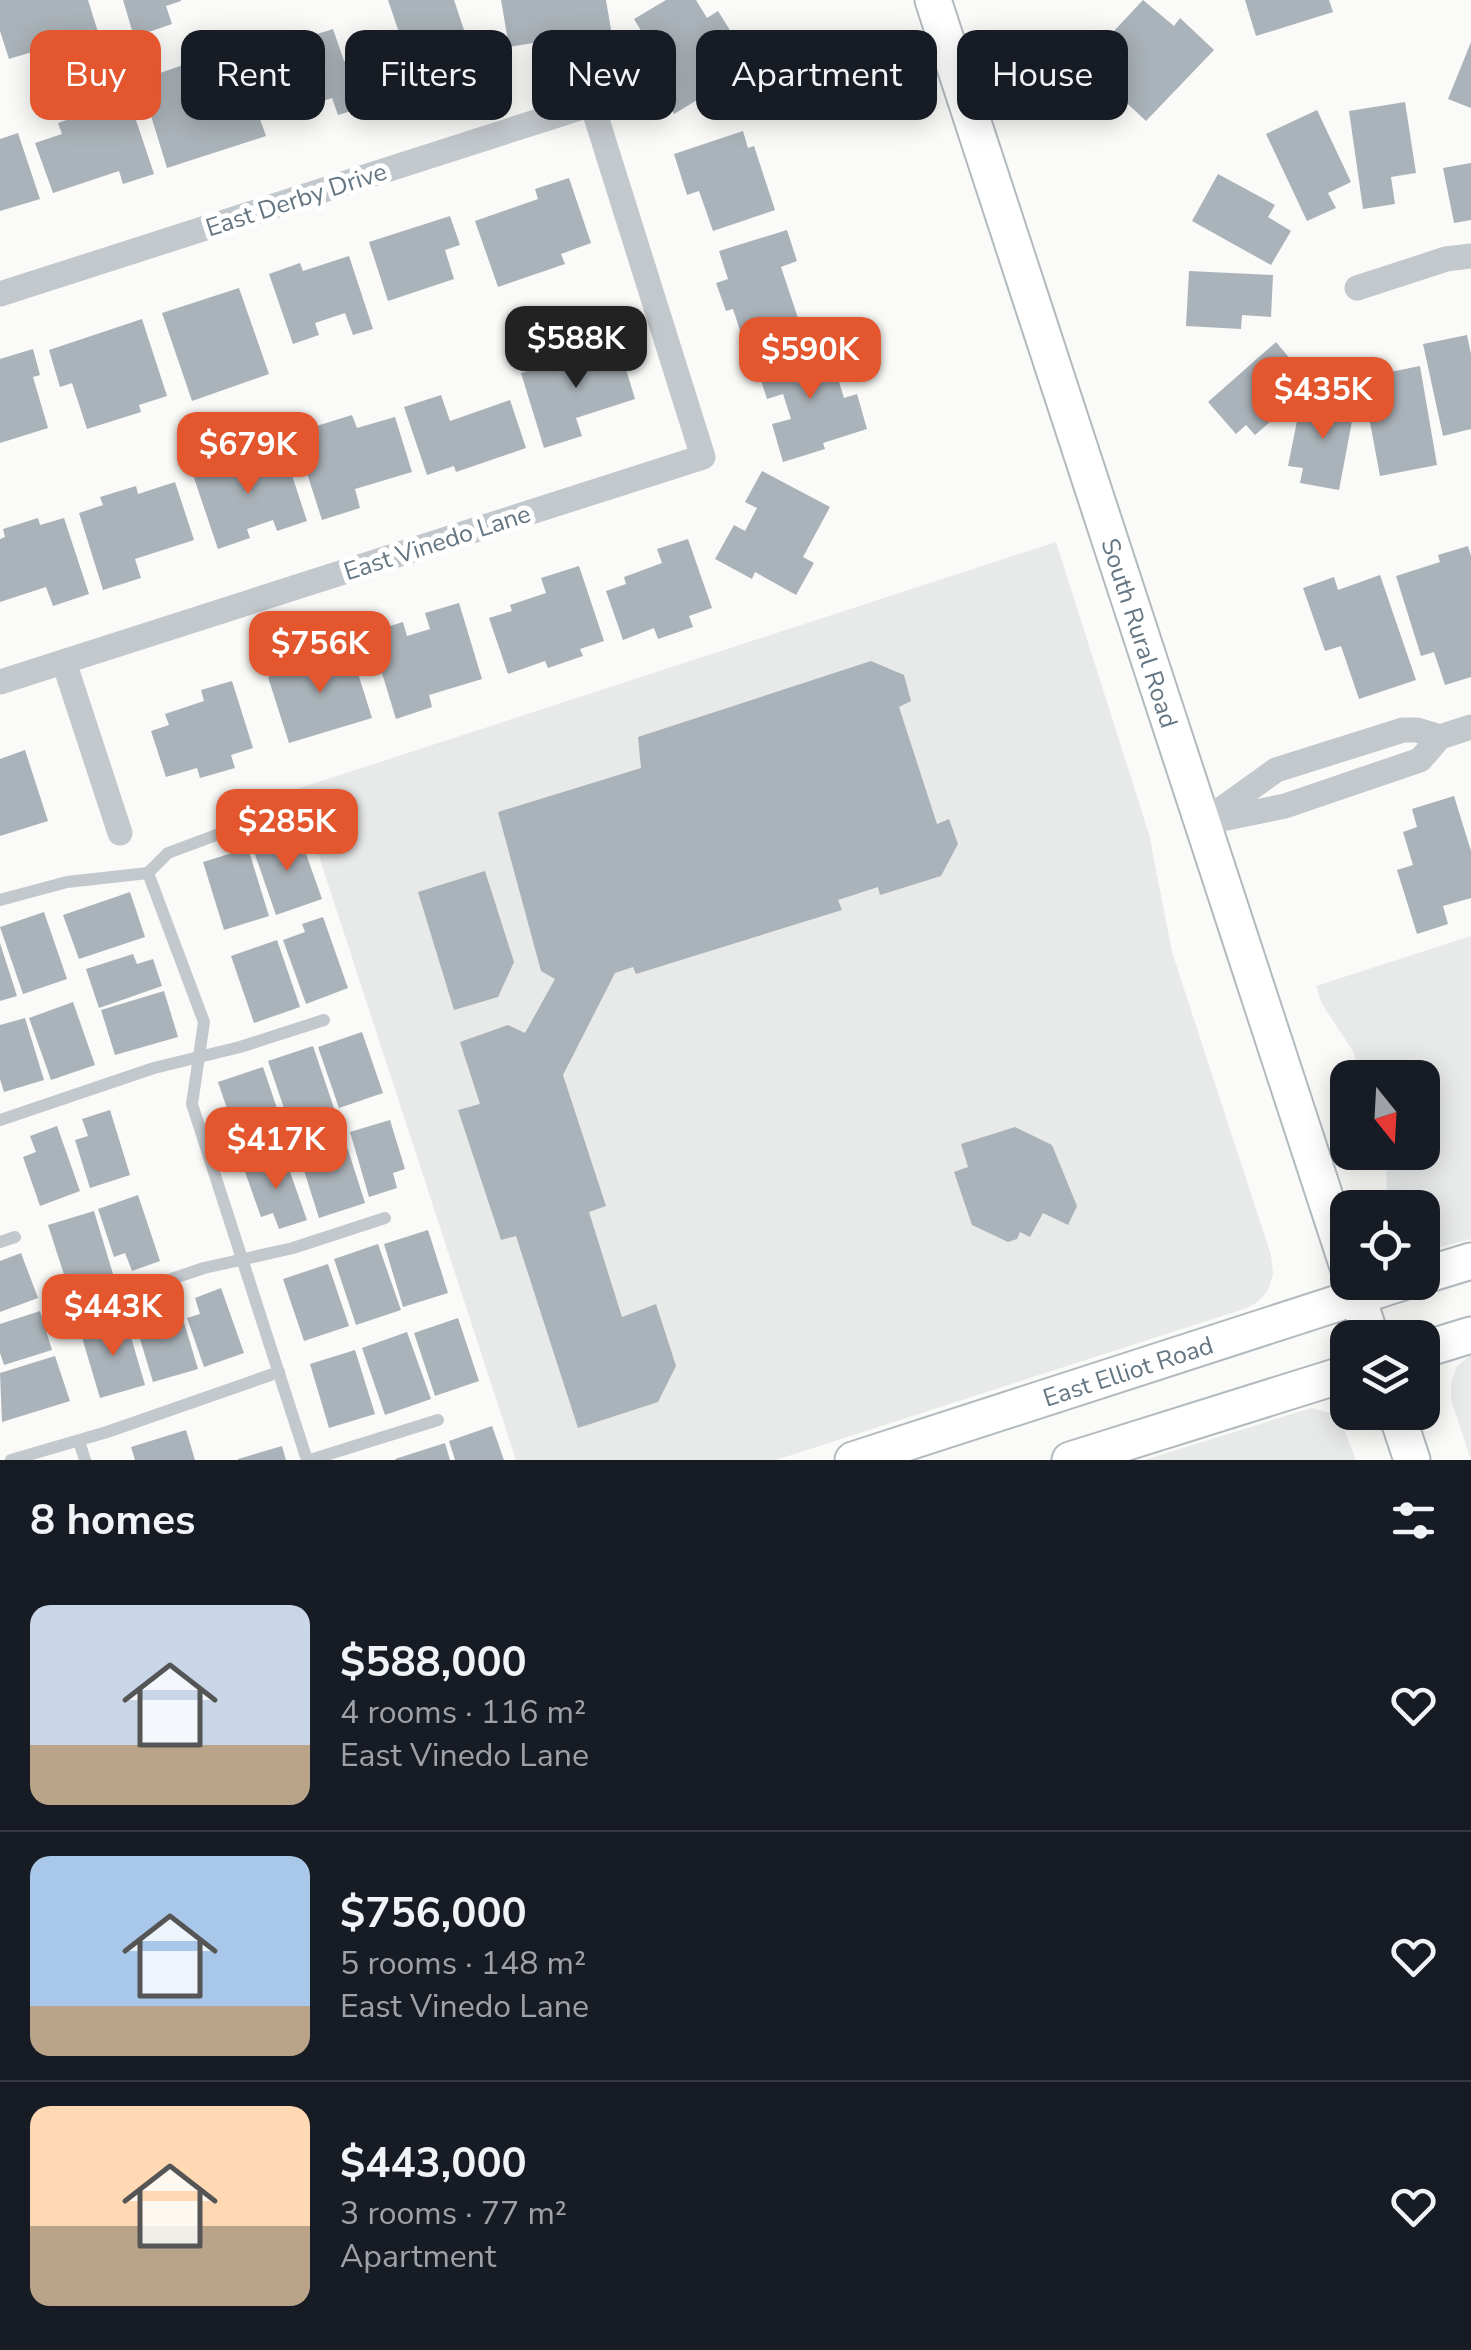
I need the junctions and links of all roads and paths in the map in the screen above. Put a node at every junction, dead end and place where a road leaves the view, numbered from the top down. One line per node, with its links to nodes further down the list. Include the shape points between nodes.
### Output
1 (932, 0): 10 (main road, South Rural Road)
2 (1471, 256): 3 (street)
3 (1356, 288)
4 (0, 294): 5 (street, East Derby Drive, via 592,104)
5 (703, 457): 6 (street, East Vinedo Lane)
6 (64, 662): 7 (street, East Vinedo Lane); 12 (street)
7 (0, 682)
8 (1471, 727): 9 (street)
9 (1440, 737): 10 (street, via 1420,760 1285,806); 10 (street, via 1403,730 1276,770)
10 (1202, 823): 18 (main road, South Rural Road)
11 (244, 825): 13 (lane, via 168,853)
12 (120, 834)
13 (148, 873): 14 (lane, via 67,882); 16 (lane, via 204,1022)
14 (0, 900)
15 (324, 1020): 16 (lane)
16 (199, 1056): 17 (lane); 22 (lane, via 192,1104)
17 (0, 1120)
18 (1330, 1212)
19 (385, 1218): 22 (lane)
20 (15, 1237): 21 (lane)
21 (0, 1242)
22 (242, 1258): 26 (lane); 29 (lane)
23 (1471, 1261): 24 (main road)
24 (1440, 1270)
25 (1330, 1290): 37 (main road, East Elliot Road)
26 (102, 1302)
27 (1471, 1335): 28 (main road)
28 (1440, 1344)
29 (279, 1372): 33 (lane); 36 (lane)
30 (1330, 1379): 38 (main road)
31 (438, 1420): 36 (lane)
32 (1402, 1430): 39 (main road)
33 (79, 1441): 34 (lane); 35 (lane)
34 (11, 1460)
35 (85, 1460)
36 (308, 1460)
37 (853, 1460)
38 (1070, 1460)
39 (1412, 1460)

